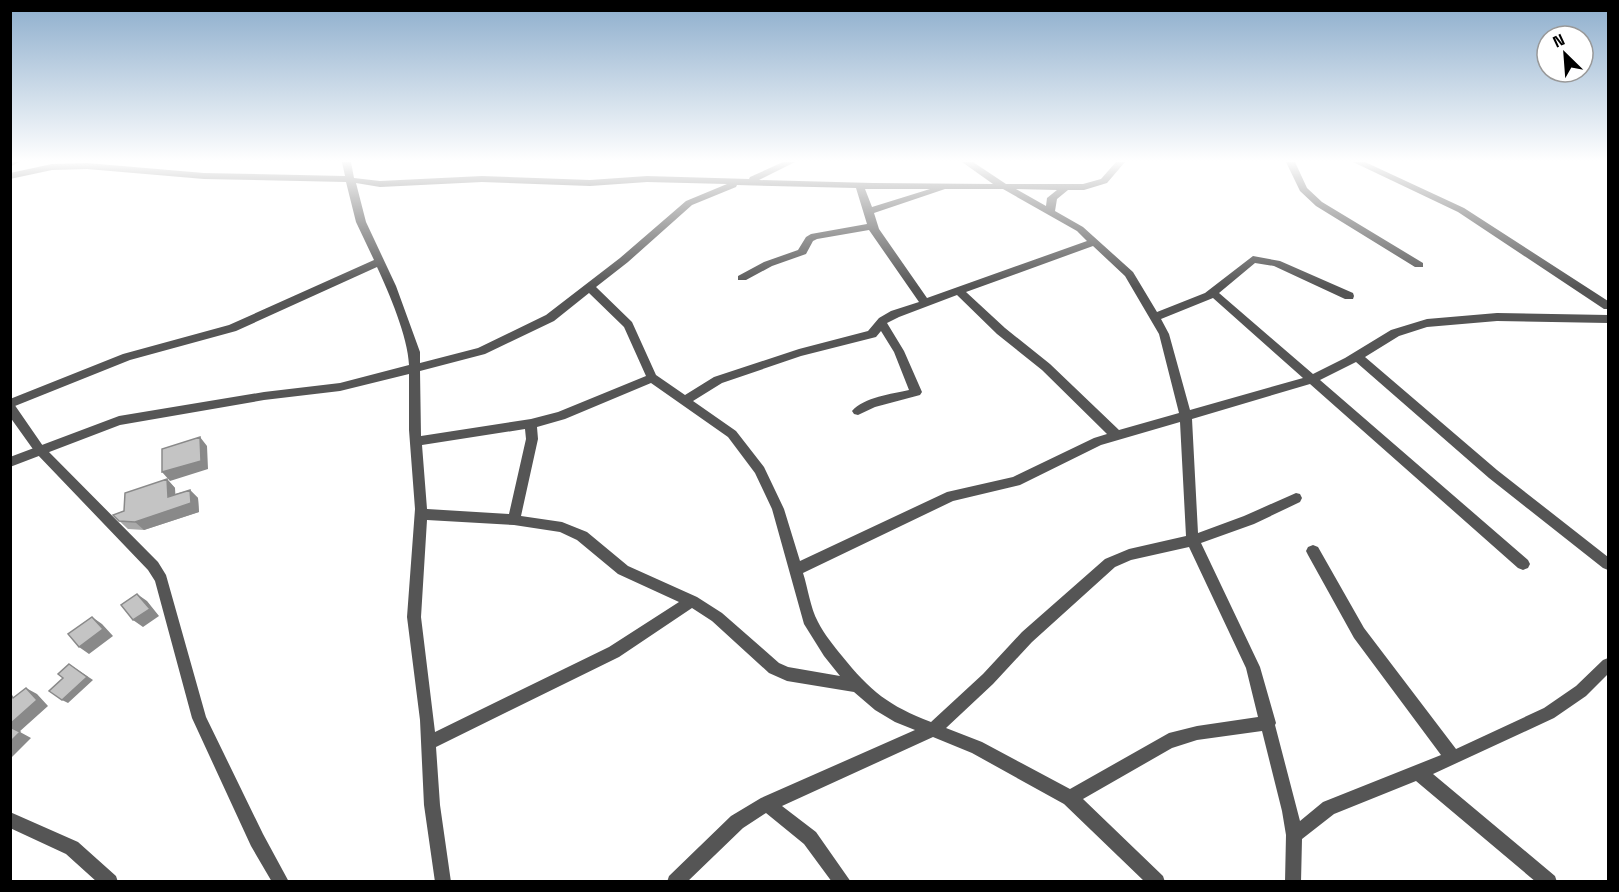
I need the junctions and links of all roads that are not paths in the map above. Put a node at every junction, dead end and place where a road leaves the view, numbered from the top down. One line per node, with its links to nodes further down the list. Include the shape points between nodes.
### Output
1 (356, 204): 13 (street)
2 (687, 204): 16 (street)
3 (865, 204): 9 (street)
4 (898, 204): 9 (street)
5 (1035, 204): 10 (street)
6 (1051, 204): 10 (street)
7 (1318, 204): 14 (street)
8 (1447, 204): 21 (street)
9 (867, 212): 11 (street)
10 (1050, 212): 12 (street)
11 (872, 226): 15 (street, via 814,236 802,252); 20 (street)
12 (1095, 242): 17 (street); 22 (street, via 1129,274)
13 (380, 262): 26 (street, via 411,336); 30 (street, via 232,328 128,357)
14 (1419, 265)
15 (742, 278)
16 (589, 287): 26 (street, via 531,329 481,351); 27 (street, via 628,325)
17 (959, 291): 20 (street); 34 (street)
18 (1213, 293): 19 (street, via 1259,258); 22 (street); 28 (street)
19 (1349, 296)
20 (925, 303): 24 (street)
21 (1608, 306)
22 (1155, 317): 32 (street, via 1164,334)
23 (1608, 319): 25 (street, via 1497,317 1428,323 1395,333)
24 (882, 324): 29 (street, via 872,334 718,380); 31 (street, via 916,392)
25 (1357, 356): 28 (street); 44 (street, via 1493,474)
26 (415, 369): 35 (street); 36 (street, via 340,387 141,416)
27 (652, 378): 29 (street); 33 (street, via 561,416)
28 (1311, 380): 32 (street); 43 (street)
29 (684, 400): 45 (street, via 732,434 760,470 778,509)
30 (10, 406): 36 (street)
31 (858, 411)
32 (1186, 418): 34 (street); 41 (street, via 1188,516)
33 (531, 424): 35 (street); 40 (street, via 532,439)
34 (1118, 436): 45 (street, via 1077,449 1016,482 951,496)
35 (417, 441): 39 (street)
36 (39, 448): 37 (street); 59 (street, via 153,566 161,579 199,718)
37 (10, 462)
38 (1296, 498): 41 (street)
39 (421, 514): 40 (street); 51 (street, via 414,617)
40 (514, 520): 46 (street, via 562,527 582,536 623,570)
41 (1193, 540): 49 (street, via 1243,641); 50 (street, via 1110,563 1027,637)
42 (1313, 551): 52 (street, via 1359,633)
43 (1523, 564)
44 (1608, 564)
45 (795, 570): 48 (street, via 812,624)
46 (692, 601): 48 (street, via 717,617 774,668 787,674); 51 (street, via 614,652)
47 (1608, 664): 52 (street, via 1581,692 1549,713)
48 (857, 686): 50 (street, via 900,717)
49 (1269, 723): 54 (street, via 1169,741); 57 (street)
50 (933, 730): 54 (street, via 977,747); 55 (street)
51 (430, 742): 60 (street, via 432,805)
52 (1452, 758): 53 (street)
53 (1417, 771): 57 (street, via 1329,808); 65 (street)
54 (1070, 798): 63 (street)
55 (767, 804): 61 (street, via 737,822); 62 (street, via 810,838)
56 (10, 820): 58 (street, via 72,848)
57 (1294, 835): 64 (street)
58 (110, 882)
59 (281, 882)
60 (442, 882)
61 (675, 882)
62 (843, 882)
63 (1157, 882)
64 (1293, 882)
65 (1549, 882)

